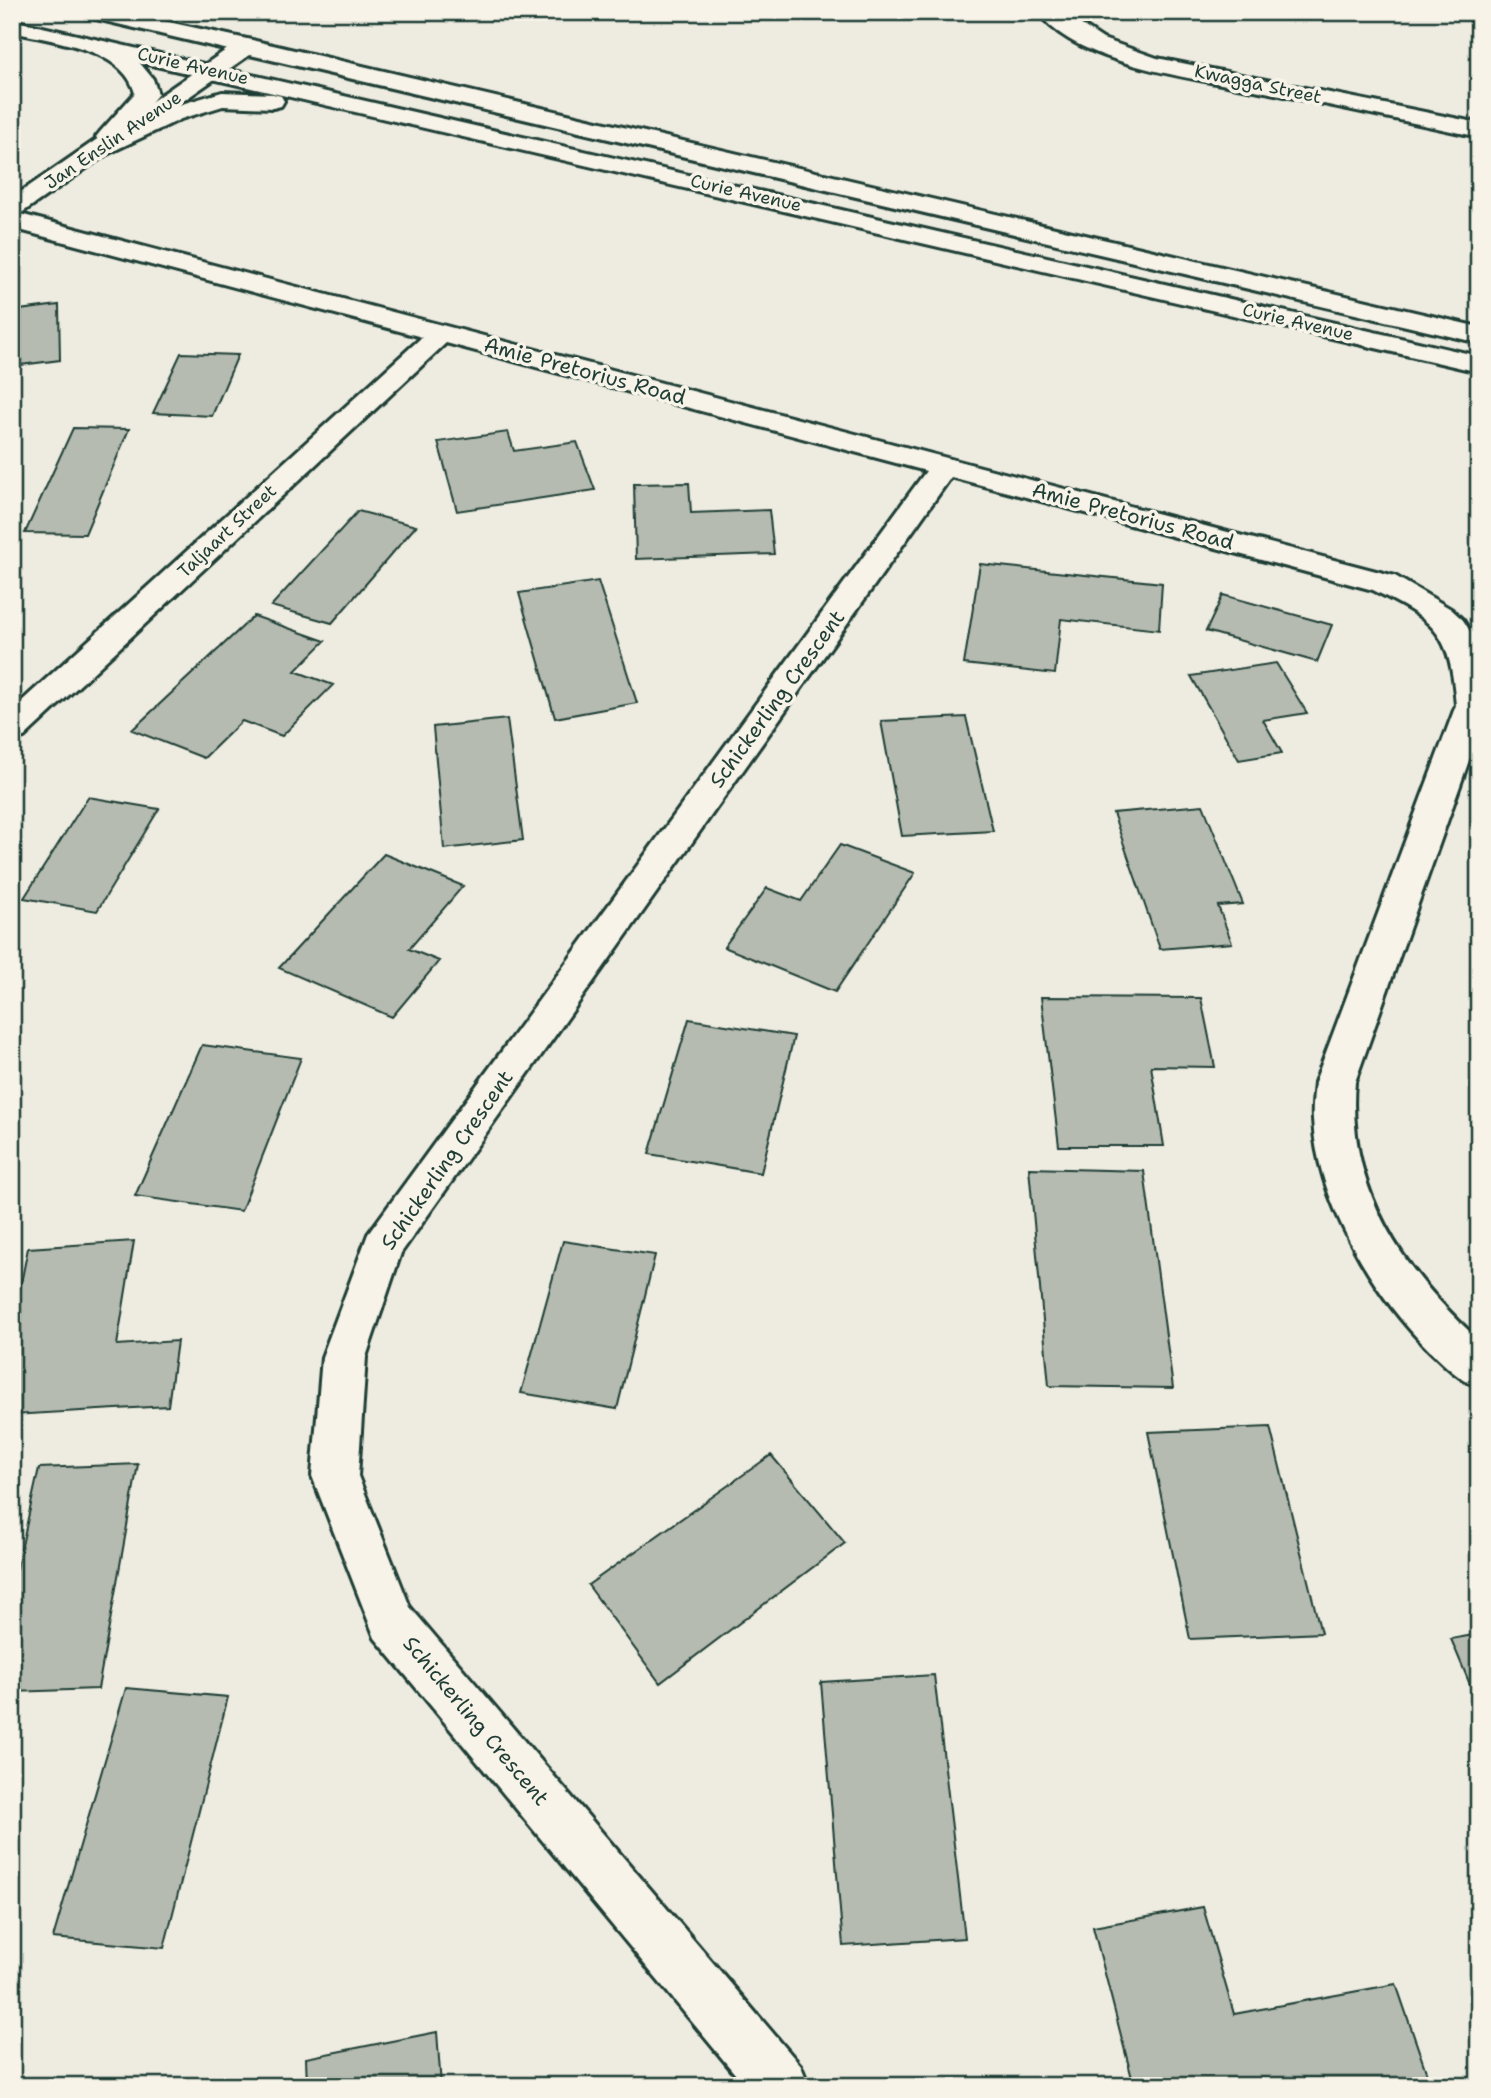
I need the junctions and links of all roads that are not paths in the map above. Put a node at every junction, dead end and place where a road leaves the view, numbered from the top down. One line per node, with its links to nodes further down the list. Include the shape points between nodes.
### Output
1 (92, 12): 4 (street, Curie Avenue)
2 (1048, 12): 6 (street, Kwagga Street, via 1065,28 1108,50)
3 (18, 27): 5 (street, Curie Avenue); 7 (street, via 104,49 138,70 145,81 147,94)
4 (247, 46): 5 (street, Jan Enslin Avenue); 12 (street, Curie Avenue)
5 (214, 71): 7 (street, Jan Enslin Avenue); 8 (street, Curie Avenue)
6 (1479, 130)
7 (92, 154): 8 (street, via 173,114 222,99 321,105); 9 (street, Jan Enslin Avenue)
8 (592, 158): 13 (street, Curie Avenue)
9 (12, 209)
10 (12, 220): 11 (street, Amie Pretorius Road)
11 (441, 333): 14 (street, Amie Pretorius Road); 15 (street, Taljaart Street)
12 (1479, 335)
13 (1479, 364)
14 (944, 467): 16 (street, Amie Pretorius Road, via 1384,583 1426,604 1459,634 1470,668 1472,705 1335,1082 1332,1123 1342,1171 1362,1225 1430,1322); 17 (street, Schickerling Crescent, via 383,1246 344,1357 335,1476 393,1622)
15 (12, 729)
16 (1479, 1368)
17 (781, 2086)

